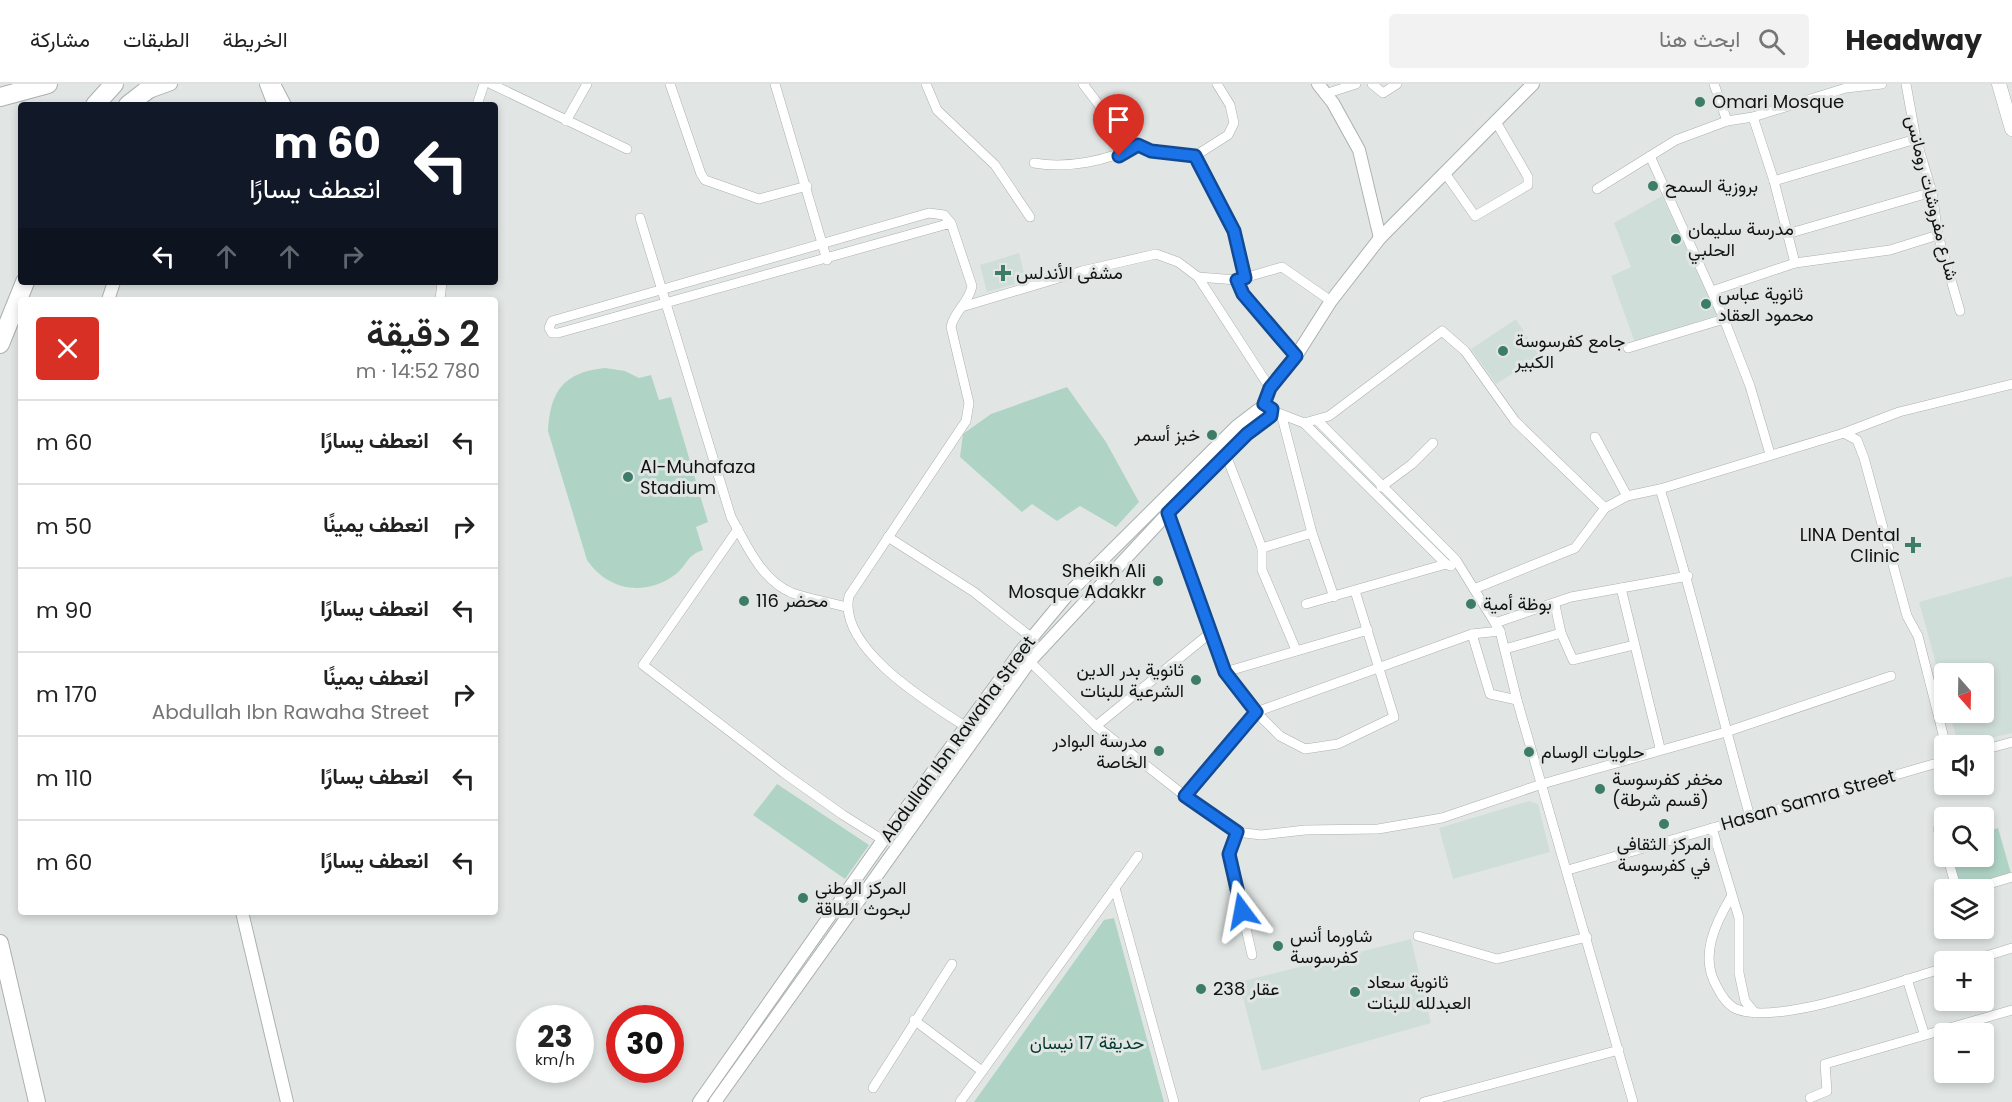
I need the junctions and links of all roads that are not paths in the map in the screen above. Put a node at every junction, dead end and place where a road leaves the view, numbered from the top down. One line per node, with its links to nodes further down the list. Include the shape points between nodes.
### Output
1 (48, 84): 23 (highway)
2 (114, 84): 25 (highway)
3 (155, 84): 24 (highway)
4 (171, 84): 24 (street)
5 (484, 84): 28 (street)
6 (491, 84): 30 (street)
7 (587, 84): 30 (street)
8 (670, 84): 42 (street, via 705,180 759,199)
9 (775, 84): 42 (street)
10 (926, 84): 45 (street, via 937,110 994,165)
11 (1083, 84): 35 (street, via 1125,139)
12 (1217, 84): 37 (street, via 1230,105 1234,123 1228,135)
13 (1356, 84): 22 (street)
14 (1372, 84): 15 (street, via 1383,93)
15 (1396, 84)
16 (1533, 84): 32 (street)
17 (1714, 84): 31 (street)
18 (1882, 84): 29 (street, via 1845,88)
19 (1906, 84): 34 (street, شارع مفروشات رومانس)
20 (1999, 84): 33 (main road)
21 (271, 86): 26 (street); 27 (street)
22 (1322, 89): 50 (street, via 1359,150)
23 (0, 96)
24 (133, 100)
25 (98, 102)
26 (274, 102)
27 (283, 102)
28 (478, 102)
29 (1753, 117): 31 (street); 41 (street)
30 (566, 121): 36 (street)
31 (1727, 121): 38 (street, via 1676,140)
32 (1496, 122): 40 (street); 40 (street, via 1528,177 1528,185 1475,216)
33 (2012, 129)
34 (1916, 139): 41 (street); 44 (street, شارع مفروشات رومانس)
35 (1138, 145): 37 (street, via 1151,151); 39 (street, via 1108,158 1051,166)
36 (627, 149)
37 (1195, 156): 55 (street, via 1234,231)
38 (1650, 156): 43 (street); 58 (street)
39 (1034, 163)
40 (1445, 173): 50 (street)
41 (1774, 181): 48 (street)
42 (807, 186): 51 (street)
43 (1597, 189)
44 (1932, 192): 48 (street); 49 (street, شارع مفروشات رومانس)
45 (1029, 216)
46 (640, 218): 57 (street)
47 (951, 223): 51 (street, via 934,212); 52 (street); 62 (street, via 972,286)
48 (1787, 234): 53 (street)
49 (1938, 235): 53 (street, via 1890,250); 64 (street, شارع مفروشات رومانس)
50 (1380, 238): 60 (street)
51 (822, 245): 52 (street); 57 (street)
52 (827, 260): 61 (street)
53 (1795, 263): 58 (street)
54 (1198, 278): 55 (street); 62 (street, via 1178,262 1156,254 1082,271); 70 (street)
55 (1241, 279): 60 (street, via 1282,267); 68 (street, via 1243,294)
56 (22, 285): 63 (highway)
57 (662, 289): 61 (street); 61 (street, via 552,321 549,328 558,333)
58 (1712, 291): 65 (street)
59 (18, 298): 66 (highway)
60 (1331, 301): 68 (street)
61 (666, 302): 84 (street, via 731,517)
62 (965, 306): 86 (street, via 952,320 951,327 969,403 966,422)
63 (0, 308)
64 (1960, 311)
65 (1724, 319): 67 (street); 77 (street, via 1750,386)
66 (0, 344)
67 (1628, 348)
68 (1296, 356): 70 (street)
69 (2012, 384): 74 (street, via 1899,412)
70 (1270, 388): 71 (street)
71 (1269, 412): 73 (street); 78 (street, Abdullah Ibn Rawaha Street); 85 (street); 103 (street, Abdullah Ibn Rawaha Street, via 1237,426 1069,593)
72 (1318, 421): 73 (street); 79 (street); 82 (street, via 1442,331 1465,351 1515,421)
73 (1304, 423): 88 (street)
74 (1844, 433): 77 (street); 118 (street, via 1857,440 1864,458)
75 (1595, 437): 81 (street)
76 (1433, 443): 79 (street)
77 (1770, 454): 80 (street)
78 (1226, 455): 83 (street, Abdullah Ibn Rawaha Street); 87 (street)
79 (1381, 487): 89 (street)
80 (1660, 489): 81 (street); 90 (street)
81 (1627, 496): 82 (street)
82 (1605, 507): 92 (street, via 1575,548)
83 (1168, 513): 101 (street); 108 (street, Abdullah Ibn Rawaha Street)
84 (738, 529): 97 (street, via 762,571 791,592); 128 (street, via 643,665 784,773)
85 (1312, 533): 87 (street); 94 (street)
86 (888, 537): 97 (street, via 849,596); 103 (street, via 974,592)
87 (1262, 548): 106 (street, via 1262,570)
88 (1446, 564): 89 (street); 93 (street)
89 (1461, 569): 92 (street)
90 (1688, 576): 91 (street); 116 (street)
91 (1621, 588): 96 (street, via 1571,597); 104 (street)
92 (1474, 589): 98 (street)
93 (1355, 591): 94 (street); 99 (street)
94 (1334, 597): 95 (street)
95 (1306, 604)
96 (1555, 604): 98 (street); 100 (street)
97 (846, 607): 115 (street, via 858,639 891,674)
98 (1497, 627): 102 (street); 105 (street)
99 (1368, 630): 106 (street); 109 (street)
100 (1561, 633): 104 (street, via 1574,660); 105 (street)
101 (1209, 634): 110 (street); 114 (street)
102 (1472, 634): 109 (street); 112 (street, via 1490,694)
103 (1032, 638): 107 (street, Abdullah Ibn Rawaha Street)
104 (1634, 645): 121 (street)
105 (1505, 650): 112 (street)
106 (1296, 651): 110 (street)
107 (1020, 652): 108 (street); 115 (street, Abdullah Ibn Rawaha Street)
108 (1030, 661): 114 (street); 117 (street, Abdullah Ibn Rawaha Street)
109 (1380, 669): 113 (street); 113 (street, via 1394,717 1338,744 1305,750 1280,736)
110 (1225, 672): 113 (street)
111 (1891, 676): 116 (street)
112 (1517, 700): 123 (street)
113 (1256, 712): 124 (street)
114 (1096, 726): 124 (street)
115 (965, 727): 117 (street); 128 (street, Abdullah Ibn Rawaha Street)
116 (1726, 732): 121 (street); 125 (street)
117 (978, 735): 158 (street, Abdullah Ibn Rawaha Street)
118 (1943, 735)
119 (2012, 742): 120 (street)
120 (1994, 747)
121 (1660, 748): 123 (street)
122 (1934, 764): 125 (street, Hasan Samra Street)
123 (1542, 784): 127 (street, via 1442,818 1409,825 1261,835); 130 (street)
124 (1185, 796): 127 (street)
125 (1750, 816): 126 (street, Hasan Samra Street)
126 (1712, 828): 130 (street, Hasan Samra Street); 134 (street)
127 (1237, 832): 143 (street, via 1229,854)
128 (883, 840): 157 (street, Abdullah Ibn Rawaha Street)
129 (1138, 856): 133 (street)
130 (1569, 870): 139 (street)
131 (2012, 877): 132 (street)
132 (1994, 882)
133 (1115, 888): 152 (street); 160 (street)
134 (1731, 897): 148 (street, via 1739,918 1739,973 1744,1001); 148 (street, via 1708,950 1711,978 1734,1007)
135 (243, 915): 136 (street)
136 (247, 934): 138 (street); 156 (street)
137 (1418, 936): 139 (street, via 1497,959)
138 (234, 937)
139 (1587, 937): 151 (street)
140 (0, 944): 155 (highway)
141 (2012, 948): 142 (street)
142 (1994, 954)
143 (1252, 955)
144 (952, 964): 149 (street)
145 (1934, 971): 146 (street)
146 (1907, 979): 148 (street, via 1783,1013); 150 (street)
147 (2012, 1010): 150 (street)
148 (1755, 1013)
149 (914, 1020): 152 (street); 153 (street)
150 (1924, 1033): 154 (street, via 1825,1064 1827,1091)
151 (1619, 1050): 161 (street); 162 (street)
152 (982, 1071): 159 (street)
153 (873, 1088)
154 (1810, 1098)
155 (37, 1102)
156 (287, 1102)
157 (699, 1102)
158 (715, 1102)
159 (960, 1102)
160 (1174, 1102)
161 (1424, 1102)
162 (1634, 1102)

